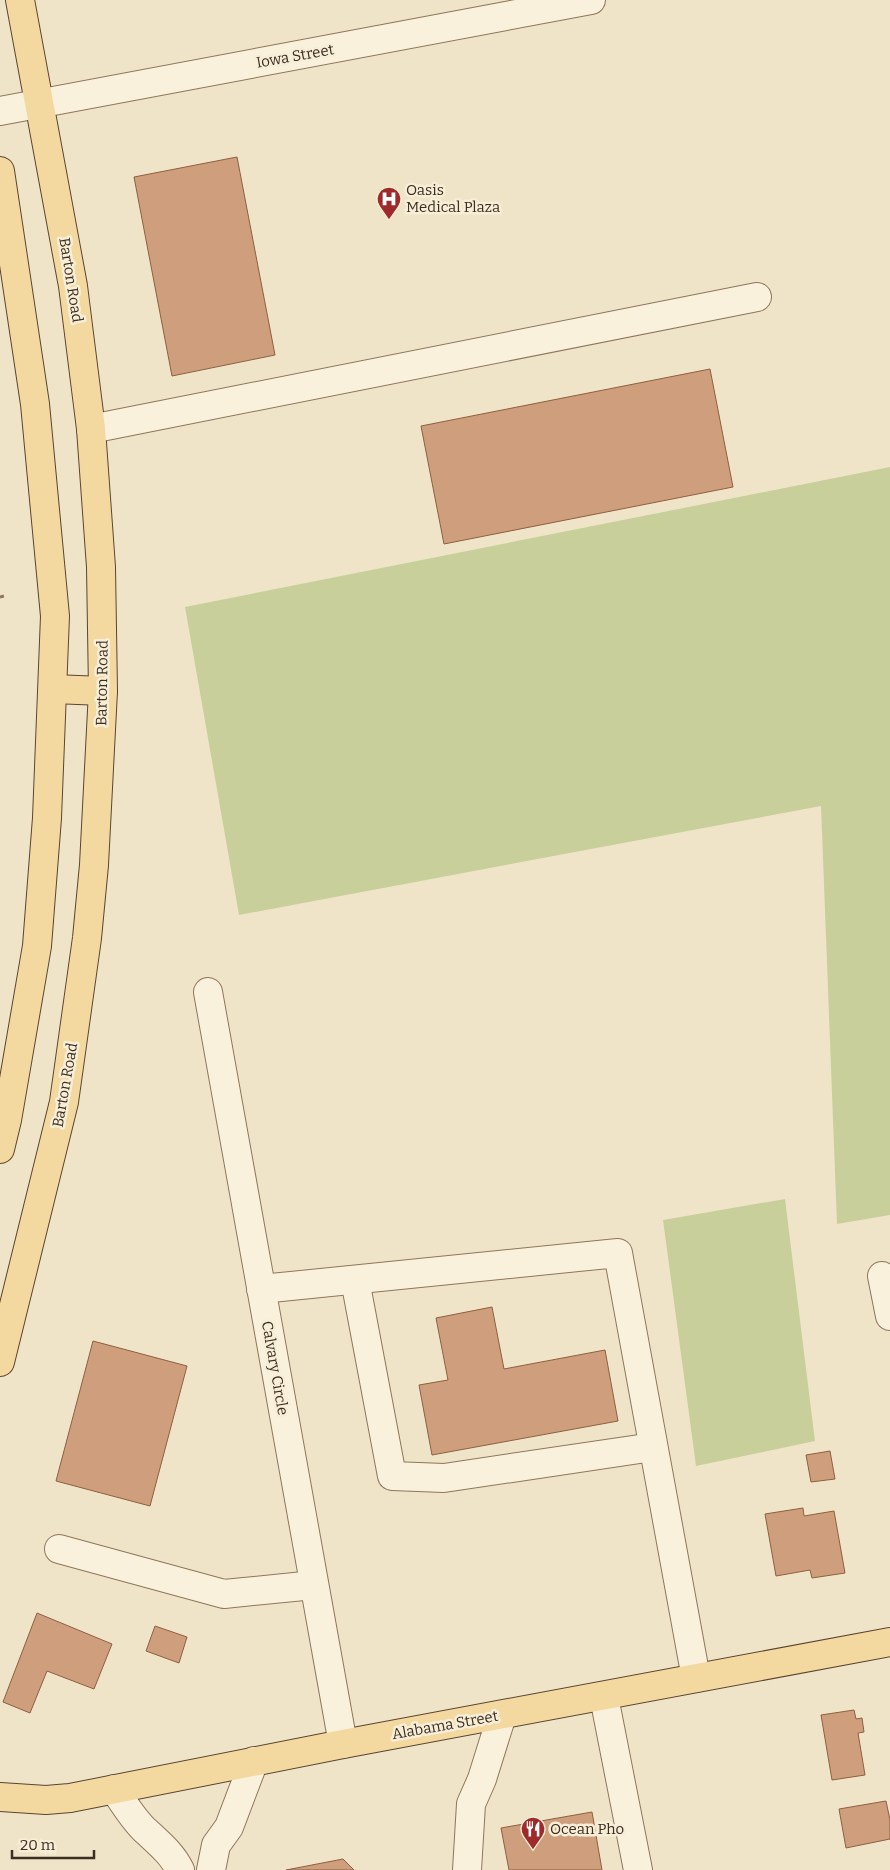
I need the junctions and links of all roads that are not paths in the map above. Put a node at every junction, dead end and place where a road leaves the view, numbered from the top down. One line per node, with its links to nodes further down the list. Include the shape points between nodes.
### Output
1 (20, 0): 3 (main road, Barton Road)
2 (591, 0): 3 (street, Iowa Street)
3 (38, 103): 4 (street, Iowa Street); 7 (main road, Barton Road, via 73,286)
4 (0, 111)
5 (0, 171): 8 (main road, via 35,404 55,616)
6 (757, 297): 7 (street)
7 (92, 429): 9 (main road, Barton Road, via 101,567)
8 (53, 688): 9 (main road); 11 (main road, via 37,946)
9 (103, 691): 16 (main road, Barton Road, via 94,865 64,1102)
10 (208, 992): 14 (street, Calvary Circle)
11 (0, 1149)
12 (882, 1276): 15 (street)
13 (356, 1280): 14 (street); 17 (street, via 618,1253); 17 (street, via 392,1476 444,1478)
14 (261, 1289): 19 (street, Calvary Circle)
15 (890, 1316)
16 (0, 1362)
17 (654, 1447): 21 (street)
18 (59, 1549): 19 (street, via 224,1594)
19 (314, 1585): 24 (street, Calvary Circle)
20 (890, 1642): 21 (main road, Alabama Street)
21 (696, 1678): 22 (main road, Alabama Street)
22 (604, 1697): 23 (main road, Alabama Street); 31 (street)
23 (502, 1715): 24 (main road, Alabama Street); 30 (street, via 471,1804)
24 (343, 1744): 25 (main road, Alabama Street)
25 (254, 1761): 26 (main road, Alabama Street); 29 (street, via 229,1827 216,1845)
26 (114, 1789): 27 (main road, Alabama Street, via 52,1800); 28 (street)
27 (0, 1798)
28 (180, 1870)
29 (210, 1870)
30 (467, 1870)
31 (638, 1870)

